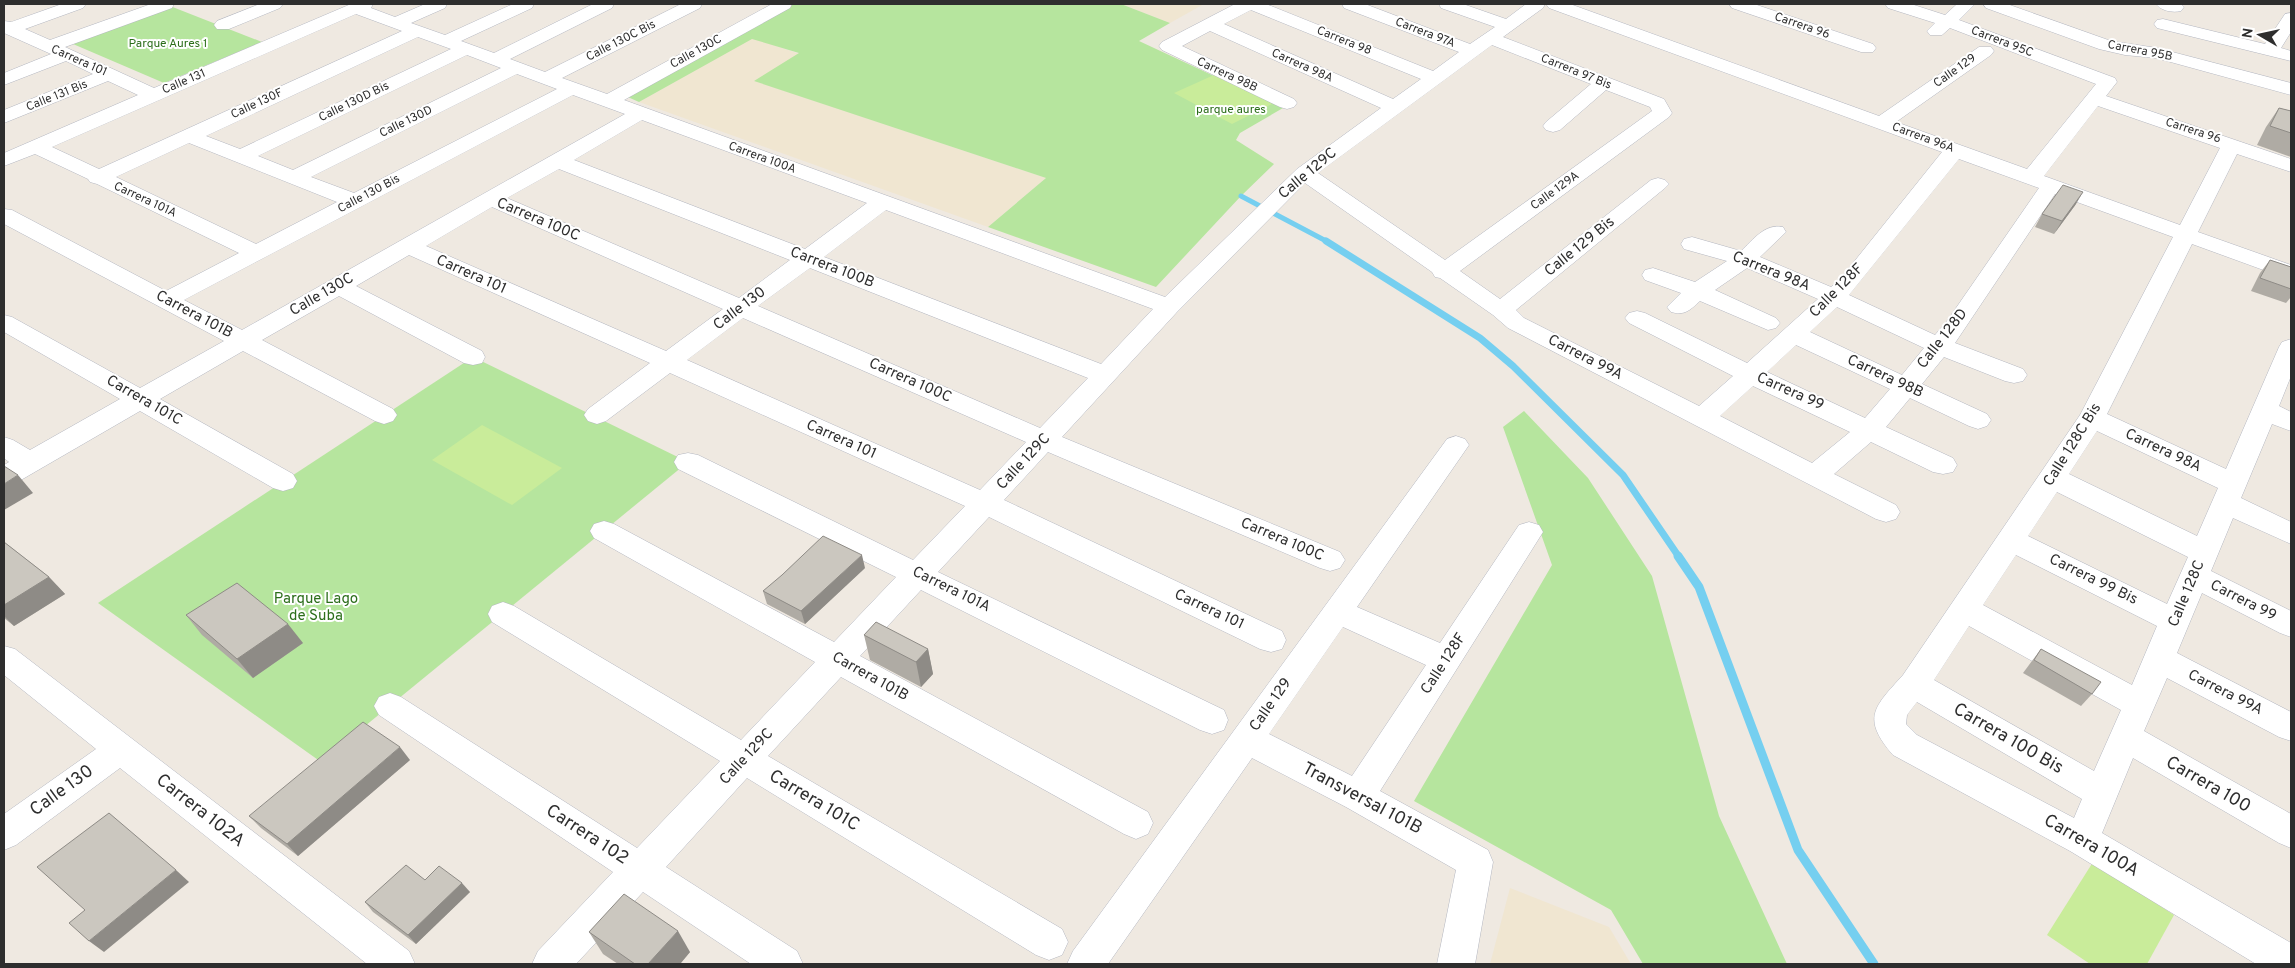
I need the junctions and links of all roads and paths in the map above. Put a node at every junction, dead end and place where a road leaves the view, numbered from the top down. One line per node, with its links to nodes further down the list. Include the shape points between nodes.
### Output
1 (77, 4): 29 (street)
2 (166, 4): 32 (street)
3 (274, 4): 26 (street)
4 (439, 4): 23 (street)
5 (526, 4): 31 (street)
6 (606, 4): 40 (street)
7 (694, 4): 43 (street, Calle 130C Bis)
8 (784, 4): 52 (street, Calle 130C)
9 (1248, 4): 24 (street)
10 (1252, 4): 44 (street, Carrera 98)
11 (1350, 4): 35 (street, Carrera 97A)
12 (1447, 4): 27 (street)
13 (1537, 4): 27 (street, Calle 129C)
14 (1555, 4): 58 (street, Carrera 96A)
15 (1738, 4): 33 (street, Carrera 96)
16 (1894, 4): 22 (street, Carrera 95C)
17 (1967, 4): 22 (street)
18 (1992, 4): 36 (street, Carrera 95B, via 2104,45)
19 (2172, 5): 25 (street)
20 (360, 6): 23 (street, Carrera 100A); 50 (street, Calle 131)
21 (2291, 18): 37 (street)
22 (1947, 21): 45 (street, Carrera 95C); 58 (street, Calle 129, via 1933,34 1985,51)
23 (396, 23): 28 (street, Carrera 100A)
24 (1210, 24): 53 (street, Carrera 98B, via 1168,46); 54 (street, Carrera 98A)
25 (2163, 24): 36 (street); 37 (street)
26 (223, 25)
27 (1507, 25): 30 (street, Calle 129C)
28 (417, 30): 31 (street, Carrera 100A); 60 (street, Calle 130F)
29 (10, 34): 32 (street, Carrera 101)
30 (1489, 38): 35 (street, Calle 129C); 47 (street, Carrera 97 Bis)
31 (447, 41): 34 (street, Carrera 100A)
32 (48, 47): 38 (street, Carrera 101)
33 (1867, 48)
34 (466, 49): 40 (street, Carrera 100A); 64 (street, Calle 130D Bis)
35 (1472, 51): 44 (street, Calle 129C)
36 (2142, 51): 49 (street, Carrera 95B)
37 (2270, 51): 39 (street)
38 (66, 55): 42 (street, Carrera 101); 46 (street)
39 (2291, 56)
40 (496, 59): 41 (street, Carrera 100A)
41 (517, 67): 43 (street, Carrera 100A); 70 (street, Calle 130D)
42 (109, 74): 50 (street, Carrera 101); 57 (street, Calle 131 Bis)
43 (547, 78): 48 (street, Carrera 100A)
44 (1435, 78): 54 (street, Calle 129C)
45 (2113, 78): 51 (street, Calle 128D)
46 (4, 79)
47 (1603, 83): 55 (street, Carrera 97 Bis); 59 (street)
48 (572, 88): 52 (street, Carrera 100A); 74 (street, Calle 130 Bis)
49 (2291, 89)
50 (154, 95): 62 (street, Calle 131)
51 (2094, 98): 61 (street, Carrera 96); 71 (street, Calle 128D)
52 (608, 101): 56 (street, Carrera 100A)
53 (1287, 103)
54 (1395, 107): 68 (street, Calle 129C)
55 (1662, 108): 84 (street, Calle 129A, via 1656,119)
56 (641, 113): 66 (street, Calle 130C); 75 (street, Carrera 100A)
57 (4, 117)
58 (1882, 123): 63 (street, Carrera 96A)
59 (1553, 126)
60 (189, 136): 64 (street); 69 (street, Calle 130F)
61 (2232, 144): 67 (street, Carrera 96); 78 (street, Calle 128C Bis)
62 (34, 146): 65 (street, Calle 131); 69 (street, Carrera 101A)
63 (1955, 150): 71 (street, Carrera 96A); 89 (street, Calle 128F, via 1849,283)
64 (241, 156): 70 (street)
65 (4, 160)
66 (558, 161): 73 (street, Calle 130C); 82 (street, Carrera 100B)
67 (2291, 166)
68 (1304, 173): 84 (street, Carrera 99A); 92 (street, Calle 129C)
69 (97, 178): 81 (street, Carrera 101A)
70 (294, 178): 74 (street)
71 (2041, 181): 78 (street, Carrera 96A); 100 (street, Calle 128D, via 1956,326)
72 (1658, 184): 94 (street, Calle 129 Bis)
73 (490, 199): 80 (street, Calle 130C); 91 (street, Carrera 100C)
74 (354, 202): 81 (street, Calle 130 Bis)
75 (883, 202): 82 (street, Calle 130); 92 (street, Carrera 100A)
76 (4, 215): 90 (street, Carrera 101B)
77 (1775, 232): 83 (street)
78 (2186, 234): 85 (street, Carrera 96A); 113 (street, Calle 128C Bis)
79 (1692, 244): 83 (street, Carrera 98A)
80 (408, 246): 87 (street, Calle 130C); 103 (street, Carrera 101)
81 (256, 253): 90 (street, Calle 130 Bis)
82 (808, 259): 91 (street, Calle 130); 105 (street, Carrera 100B)
83 (1744, 259): 88 (street); 89 (street, Carrera 98A)
84 (1443, 272): 94 (street, Carrera 99A)
85 (2291, 273)
86 (1652, 275): 88 (street)
87 (339, 286): 99 (street, Calle 130C); 102 (street)
88 (1698, 291): 93 (street); 97 (street)
89 (1834, 297): 98 (street, Calle 128F); 100 (street, Carrera 98A)
90 (166, 300): 99 (street, Carrera 101B)
91 (742, 307): 103 (street, Calle 130); 117 (street, Carrera 100C)
92 (1169, 307): 105 (street, Calle 129C)
93 (1679, 307)
94 (1501, 310): 112 (street, Carrera 99A, via 1516,323)
95 (1637, 318): 104 (street, Carrera 99)
96 (4, 323): 108 (street, Carrera 101C)
97 (1768, 323)
98 (1793, 334): 104 (street, Calle 128F); 107 (street, Carrera 98B)
99 (243, 340): 108 (street, Calle 130C); 110 (street, Carrera 101B)
100 (1939, 346): 106 (street, Carrera 98A); 107 (street, Calle 128D)
101 (2291, 348): 109 (street, Calle 128C)
102 (473, 357)
103 (667, 363): 111 (street, Calle 130); 128 (street, Carrera 101)
104 (1750, 374): 112 (street, Calle 128F); 116 (street, Carrera 99)
105 (1105, 375): 117 (street, Calle 129C)
106 (2014, 375)
107 (1906, 386): 114 (street, Carrera 98B); 116 (street, Calle 128D)
108 (140, 399): 120 (street, Calle 130C); 126 (street, Carrera 101C)
109 (2265, 410): 115 (street); 127 (street, Calle 128C)
110 (384, 415)
111 (597, 415)
112 (1702, 418): 123 (street, Carrera 99A)
113 (2092, 418): 125 (street, Calle 128C Bis); 127 (street, Carrera 98A)
114 (1978, 420)
115 (2291, 422)
116 (1870, 429): 122 (street, Carrera 99); 123 (street, Calle 128D)
117 (1044, 440): 128 (street, Calle 129C); 134 (street, Carrera 100C)
118 (1456, 445): 138 (street, Calle 129)
119 (4, 446): 120 (street)
120 (30, 462): 124 (street, Calle 130C)
121 (688, 462): 136 (street, Carrera 101A)
122 (1943, 465)
123 (1815, 475): 129 (street, Carrera 99A)
124 (4, 477)
125 (2053, 478): 133 (street, Calle 128C Bis); 135 (street)
126 (283, 481)
127 (2230, 493): 132 (street, Carrera 98A); 135 (street, Calle 128C)
128 (985, 503): 136 (street, Calle 129C); 142 (street, Carrera 101)
129 (1886, 512)
130 (604, 531): 145 (street, Carrera 101B)
131 (1529, 532): 146 (street, Calle 128F)
132 (2291, 534)
133 (2011, 540): 137 (street, Calle 128C Bis); 140 (street, Carrera 99 Bis)
134 (1330, 560)
135 (2199, 564): 140 (street, Calle 128C); 141 (street, Carrera 99)
136 (918, 574): 145 (street, Calle 129C); 150 (street, Carrera 101A)
137 (1965, 609): 147 (street, Calle 128C Bis); 148 (street)
138 (1338, 611): 146 (street); 154 (street, Calle 129)
139 (503, 614): 156 (street, Carrera 101C)
140 (2175, 621): 144 (street, Calle 128C)
141 (2291, 625)
142 (1271, 640)
143 (4, 658): 155 (street, Carrera 102A)
144 (2159, 659): 148 (street, Calle 128C); 151 (street, Carrera 99A)
145 (838, 660): 156 (street, Calle 129C); 159 (street, Carrera 101B)
146 (1446, 660): 158 (street, Calle 128F)
147 (1914, 684): 152 (street, Calle 128C Bis, via 1890,714); 157 (street, Carrera 100 Bis)
148 (2140, 704): 153 (street, Calle 128C)
149 (390, 706): 163 (street, Carrera 102)
150 (1212, 720)
151 (2291, 727)
152 (1890, 729): 162 (street, Carrera 100A, via 1905,745)
153 (2126, 737): 157 (street, Calle 128C); 160 (street, Carrera 100)
154 (1247, 739): 158 (street, Transversal 101B); 168 (street, Calle 129)
155 (121, 749): 161 (street, Calle 130); 165 (street, Carrera 102A)
156 (745, 759): 163 (street, Calle 129C); 164 (street, Carrera 101C)
157 (2102, 794): 162 (street, Calle 128C)
158 (1358, 796): 169 (street, Transversal 101B, via 1475,862)
159 (1136, 823)
160 (2291, 832)
161 (4, 834)
162 (2082, 840): 170 (street, Carrera 100A)
163 (640, 870): 166 (street, Calle 129C); 167 (street, Carrera 102)
164 (1049, 942)
165 (396, 964)
166 (551, 964)
167 (784, 964)
168 (1086, 964)
169 (1456, 964)
170 (2291, 964)

